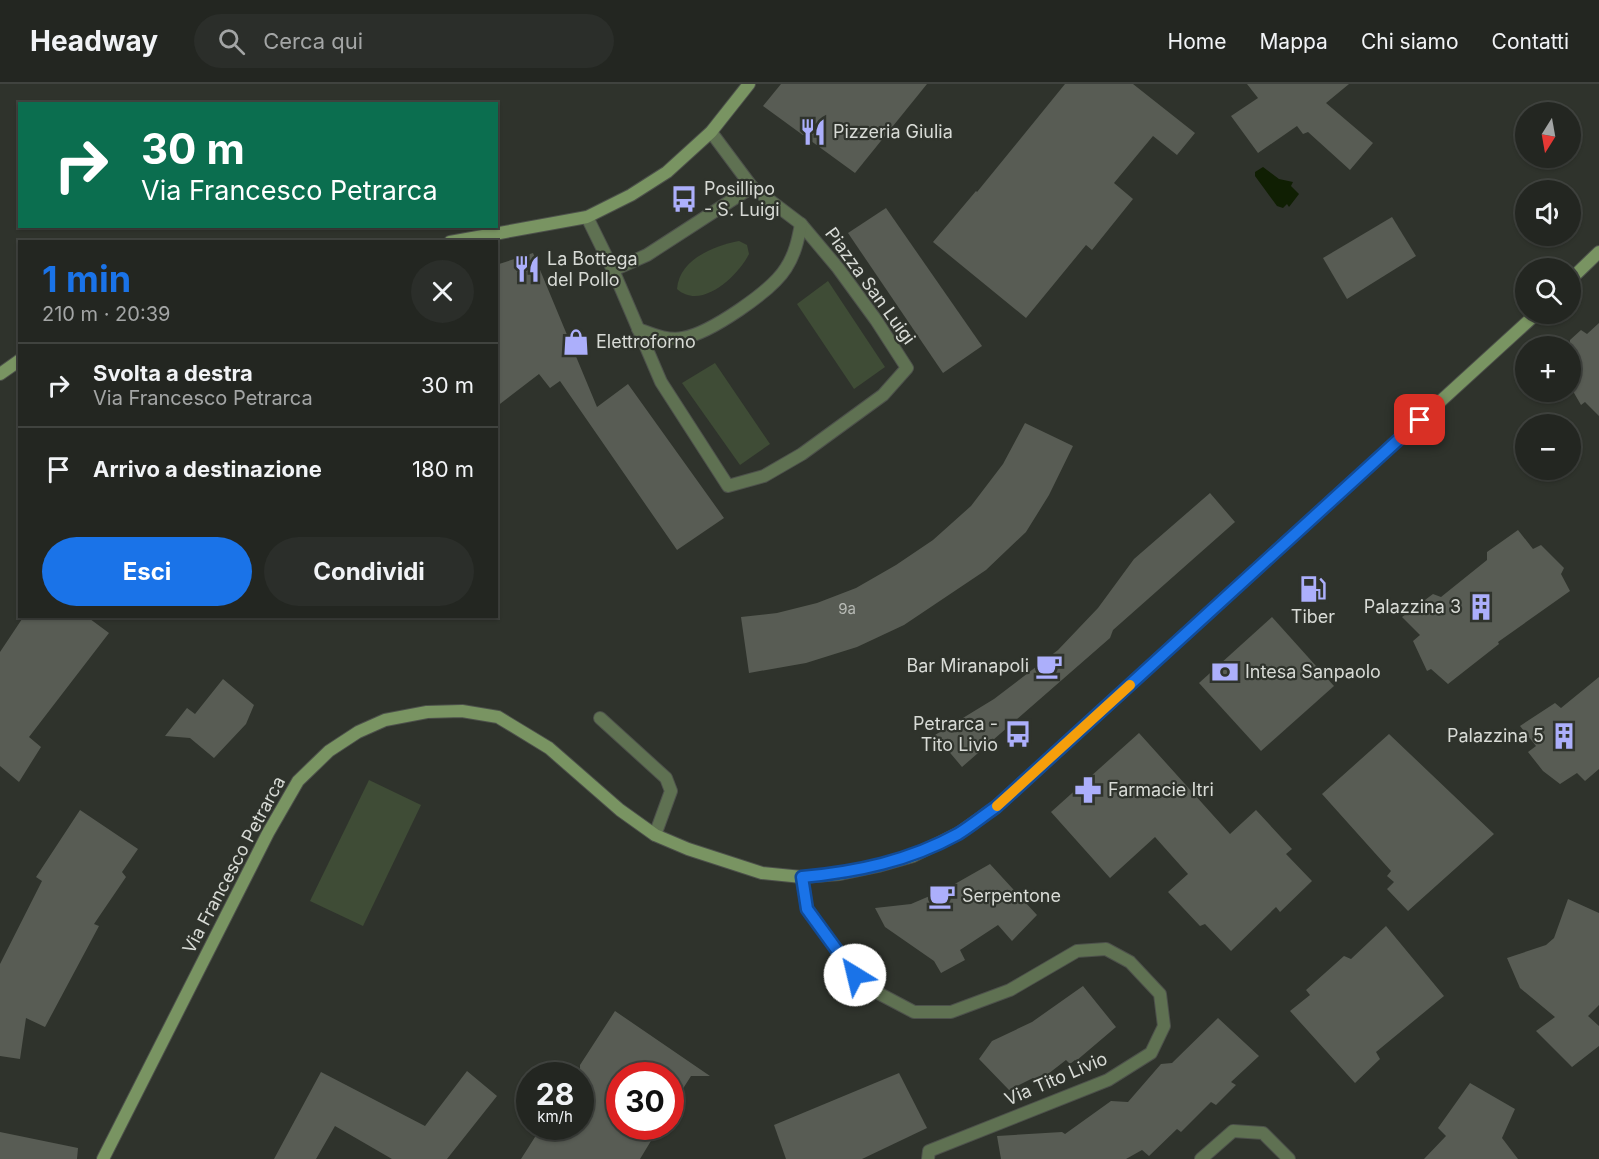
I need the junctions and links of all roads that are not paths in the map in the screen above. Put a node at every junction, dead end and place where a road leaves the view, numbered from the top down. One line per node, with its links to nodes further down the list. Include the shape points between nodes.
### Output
1 (749, 84): 2 (street)
2 (711, 132): 3 (street, Piazza San Luigi); 4 (street, via 667,172)
3 (752, 187): 5 (street, Piazza San Luigi); 9 (street, via 647,255)
4 (587, 217): 6 (street); 9 (street, Piazza San Luigi)
5 (801, 224): 11 (street, Piazza San Luigi, via 796,250 785,271 760,295 716,325 683,338 660,337); 11 (street, Piazza San Luigi, via 870,311 907,368 883,395 802,454 764,476 728,486 662,382)
6 (461, 240)
7 (1599, 252): 8 (street)
8 (1581, 269)
9 (613, 270): 11 (street, Piazza San Luigi)
10 (1525, 324): 16 (street, Via Francesco Petrarca, via 996,807 959,833 913,855 840,874)
11 (638, 329)
12 (18, 361): 13 (street)
13 (0, 374)
14 (600, 718): 15 (street, via 666,778 671,790)
15 (655, 835): 16 (street, Via Francesco Petrarca, via 762,873); 17 (street, Via Francesco Petrarca, via 549,748 498,717 462,711 427,712 385,720 358,732 329,751 293,790)
16 (802, 877): 18 (street, Via Tito Livio, via 807,909 855,975 878,993 914,1012 951,1012 1010,990 1077,951 1106,949 1130,962 1160,994 1164,1026 1150,1053 1108,1080 929,1151)
17 (103, 1159)
18 (927, 1159)
19 (1202, 1159): 20 (street, via 1233,1131 1263,1133)
20 (1289, 1159)

